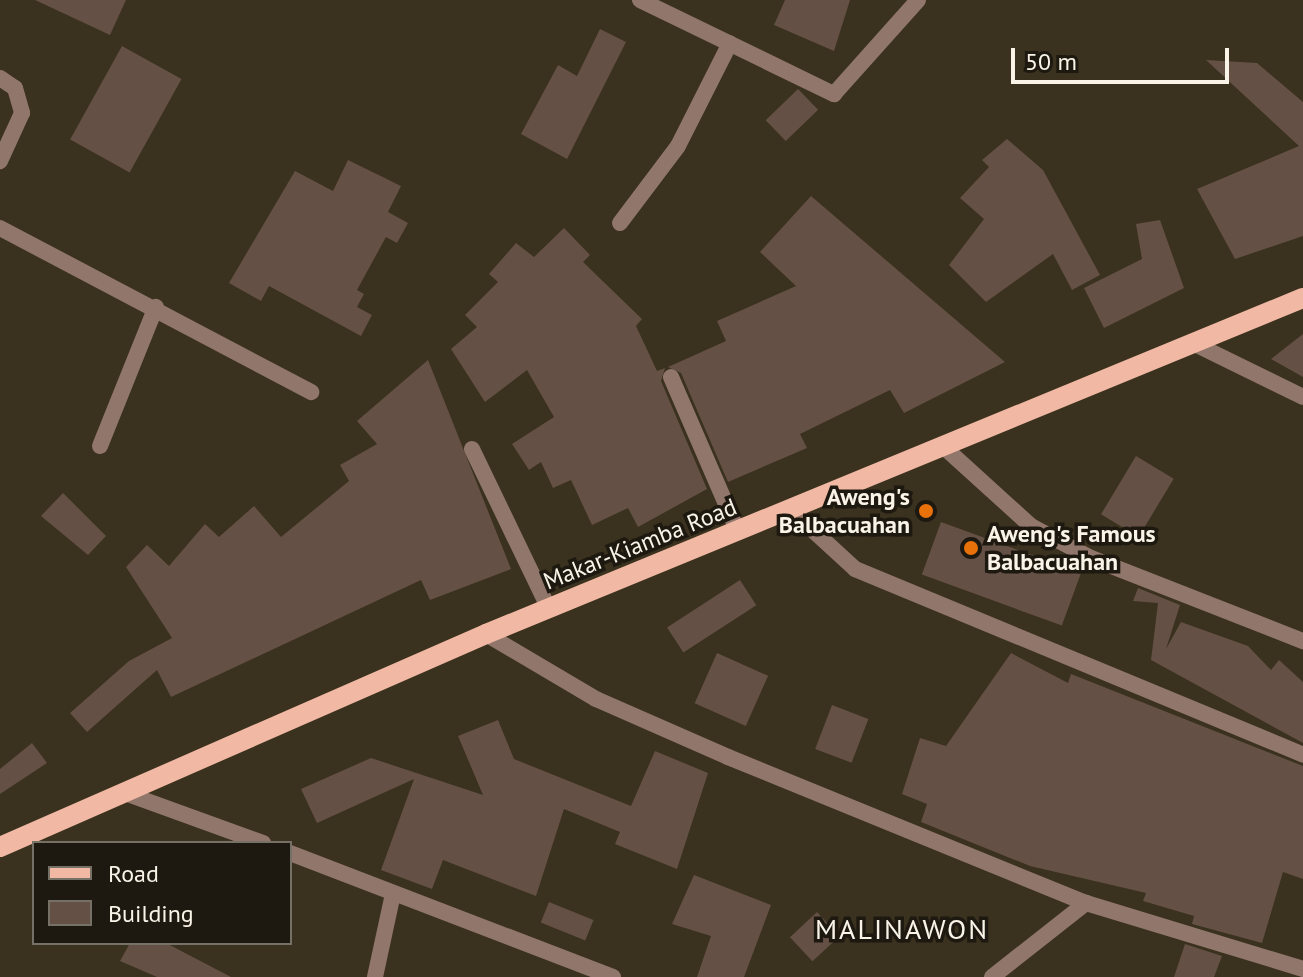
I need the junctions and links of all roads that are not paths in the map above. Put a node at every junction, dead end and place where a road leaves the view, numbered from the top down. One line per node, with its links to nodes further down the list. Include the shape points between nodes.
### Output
1 (640, 0): 3 (street)
2 (918, 0): 3 (street, via 834,94)
3 (730, 43): 6 (street, via 678,146)
4 (0, 78): 5 (street, via 15,88 22,113)
5 (0, 161)
6 (620, 223)
7 (0, 228): 9 (street)
8 (1303, 298): 10 (main road, Makar-Kiamba Road)
9 (156, 307): 12 (street); 14 (street)
10 (1195, 344): 13 (street); 15 (main road, Makar-Kiamba Road)
11 (671, 377): 18 (street)
12 (311, 392)
13 (1303, 397)
14 (100, 446)
15 (945, 448): 17 (main road, Makar-Kiamba Road); 21 (street, via 1031,526 1091,558)
16 (472, 449): 19 (street)
17 (792, 511): 18 (main road, Makar-Kiamba Road); 22 (street, via 855,569)
18 (738, 532): 19 (main road, Makar-Kiamba Road)
19 (549, 609): 20 (main road, Makar-Kiamba Road)
20 (486, 634): 23 (main road, Makar-Kiamba Road); 28 (street, via 596,699)
21 (1303, 641)
22 (1303, 755)
23 (125, 793): 24 (street); 25 (main road, Makar-Kiamba Road)
24 (257, 841)
25 (0, 847)
26 (292, 854): 27 (street)
27 (393, 894): 30 (street); 31 (street)
28 (1086, 903): 29 (street); 32 (street)
29 (1303, 969)
30 (375, 977)
31 (613, 977)
32 (992, 977)

